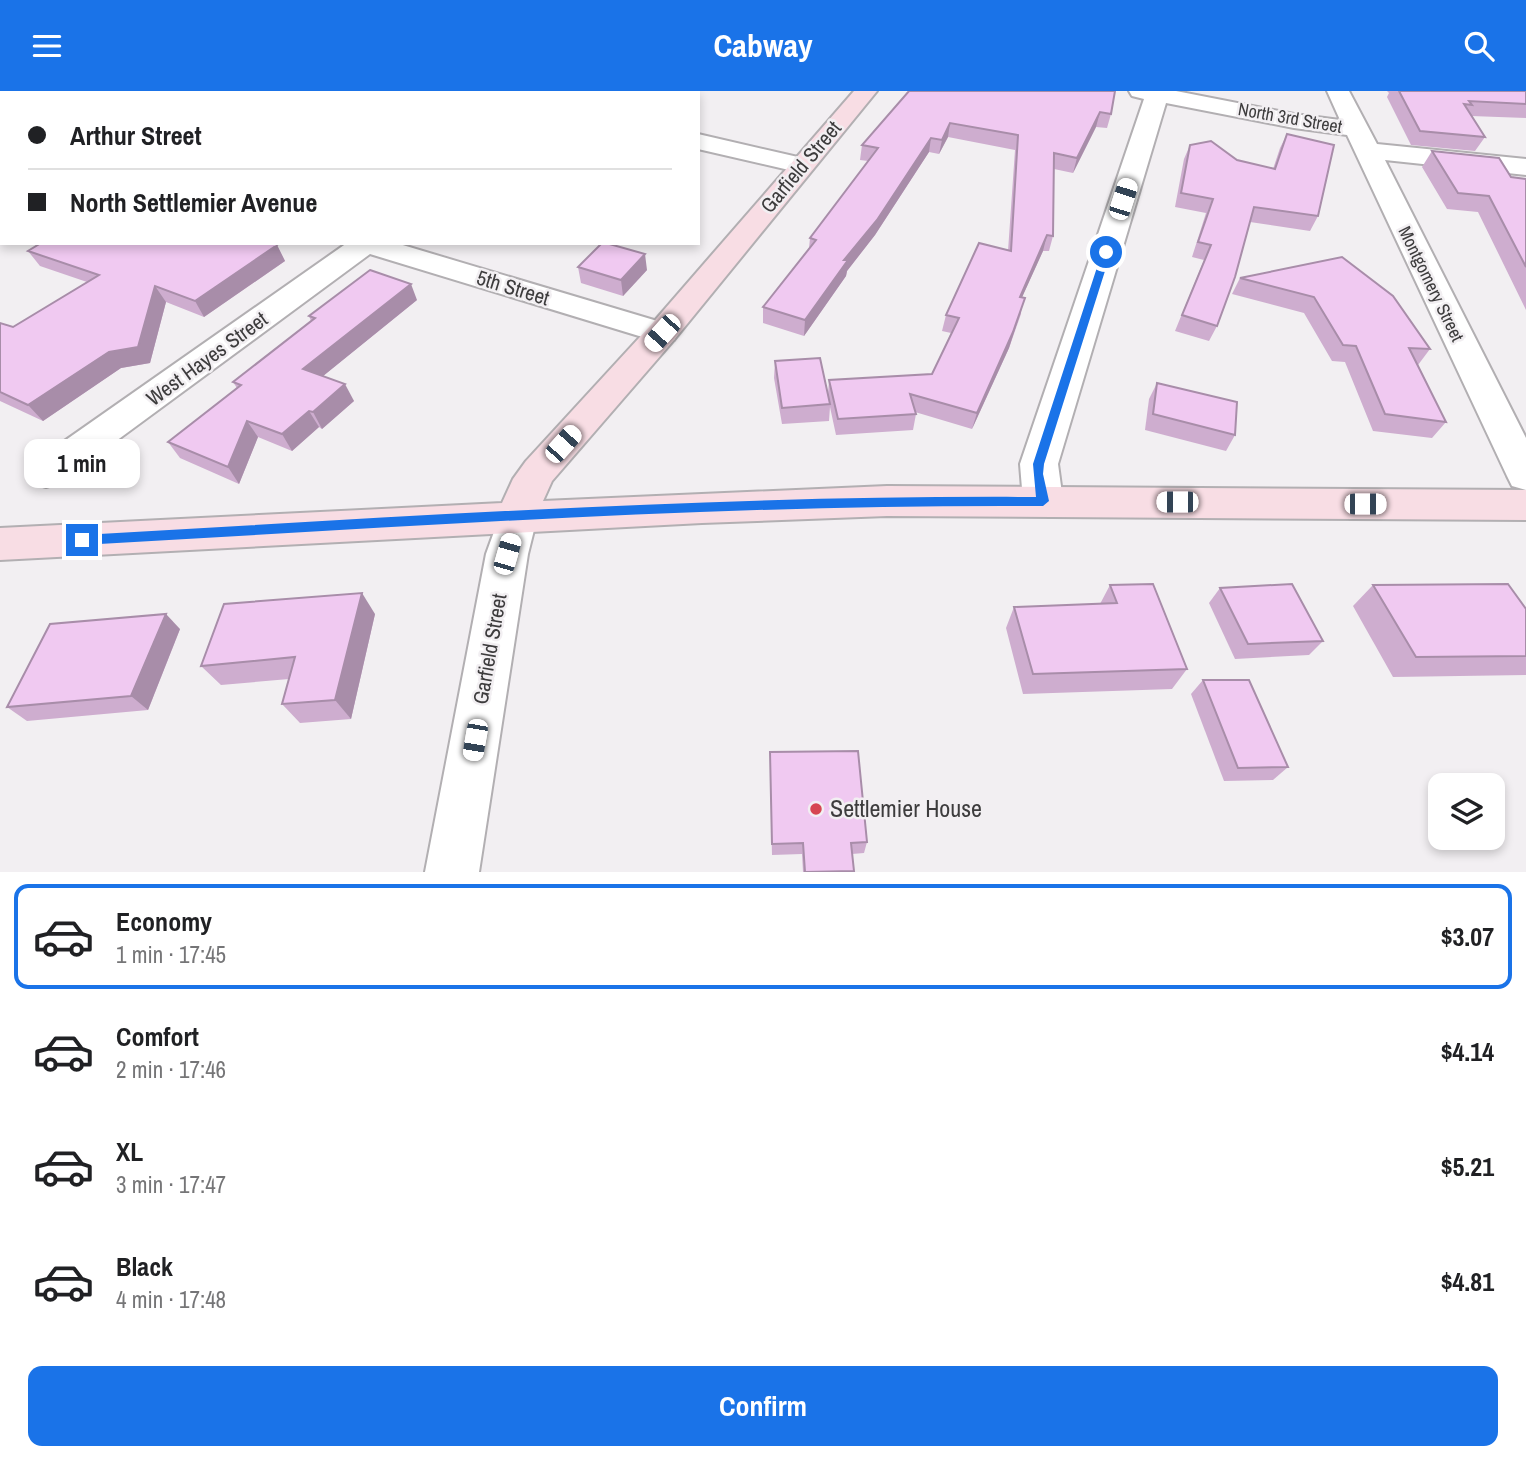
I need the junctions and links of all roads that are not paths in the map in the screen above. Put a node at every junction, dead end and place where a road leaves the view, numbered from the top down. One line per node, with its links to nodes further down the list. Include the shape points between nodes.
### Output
1 (866, 91): 6 (main road, Garfield Street)
2 (1338, 91): 4 (street, Montgomery Street)
3 (1149, 92): 4 (street, North 3rd Street, via 1294,121); 13 (street, via 1039,464)
4 (1362, 140): 7 (street, North 3rd Street); 12 (street, Montgomery Street)
5 (700, 141): 6 (street)
6 (802, 165): 10 (main road, Garfield Street)
7 (1526, 167)
8 (362, 245): 11 (street, West Hayes Street)
9 (372, 245): 10 (street, 5th Street)
10 (662, 333): 15 (main road, Garfield Street, via 539,471)
11 (46, 473)
12 (1526, 476)
13 (1043, 501): 14 (main road); 15 (main road, via 768,503)
14 (1526, 505)
15 (517, 517): 16 (main road); 17 (street, Garfield Street)
16 (0, 544)
17 (452, 872)

